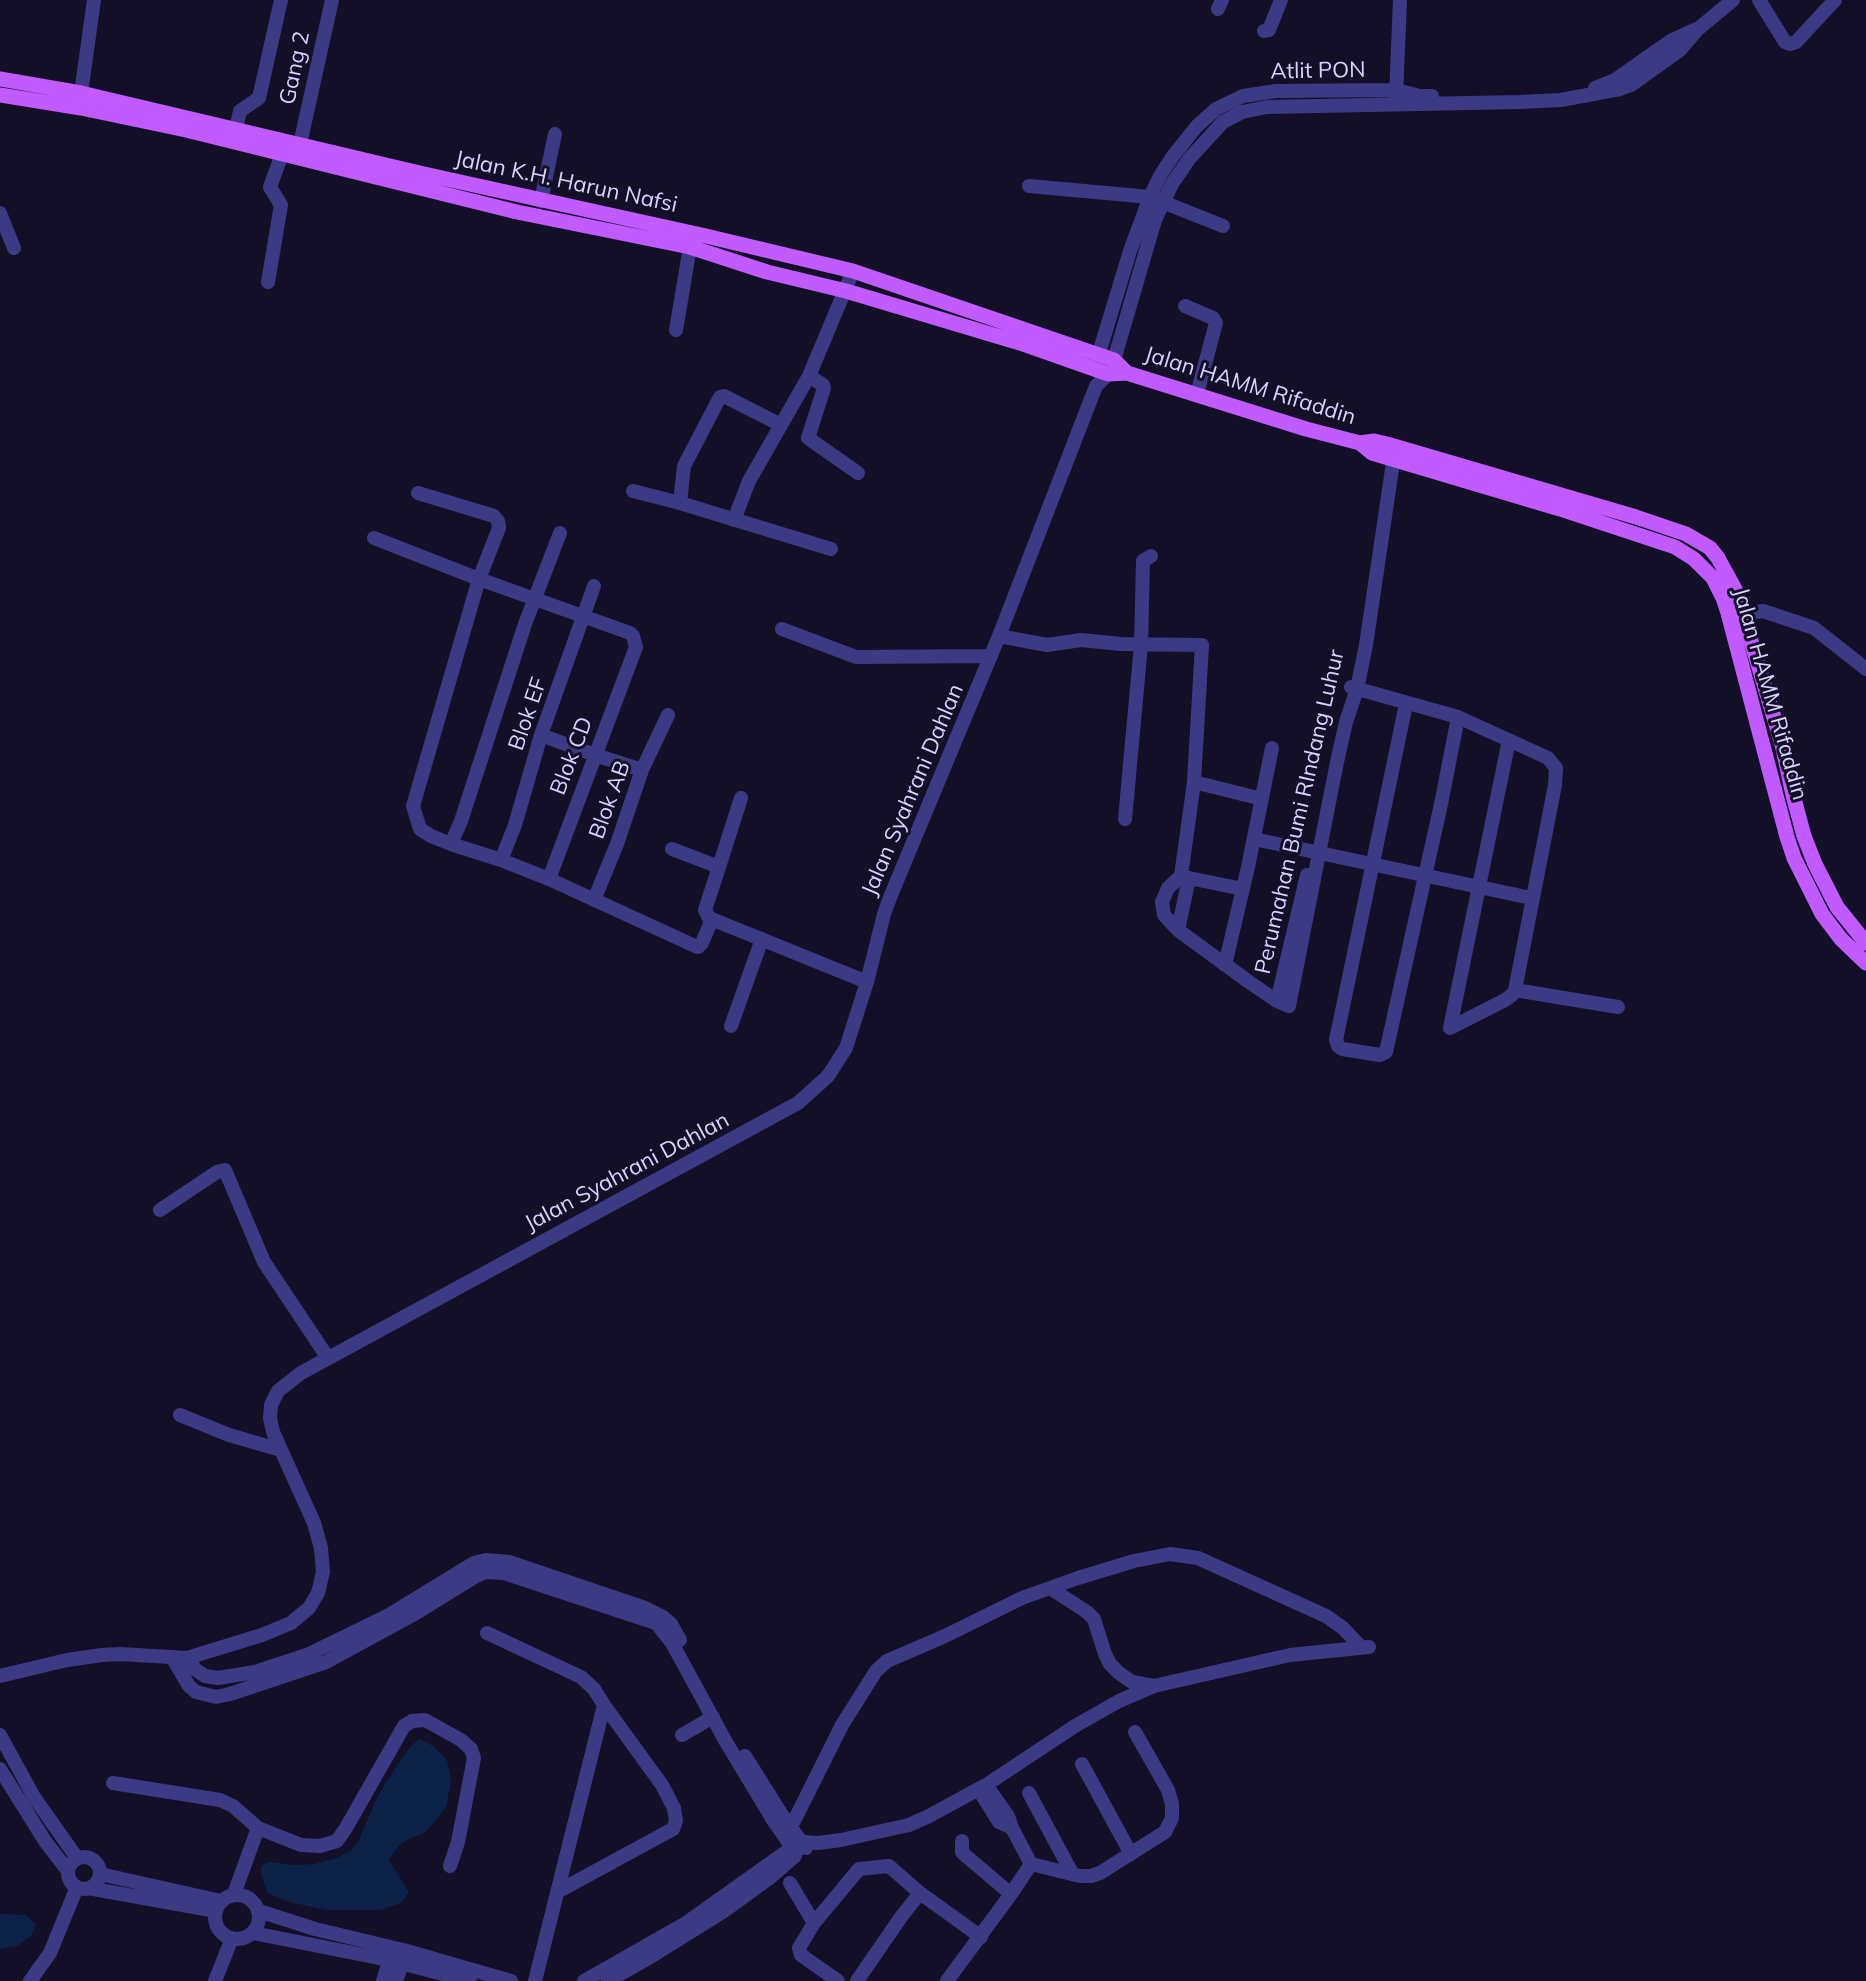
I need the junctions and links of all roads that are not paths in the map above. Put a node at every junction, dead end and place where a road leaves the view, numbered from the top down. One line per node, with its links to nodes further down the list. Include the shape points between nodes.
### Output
1 (94, 0): 13 (street)
2 (281, 0): 17 (street, via 259,98 240,111)
3 (332, 0): 19 (street, Gang 2)
4 (1281, 0): 10 (street, via 1269,30)
5 (1400, 0): 12 (street)
6 (1733, 0): 9 (street, Atlit PON)
7 (1759, 0): 8 (street, via 1790,44)
8 (1835, 0)
9 (1698, 28): 12 (street, Atlit PON, via 1672,40 1616,80 1593,88 1528,95 1420,96); 15 (street, Atlit PON, via 1680,50 1620,90 1562,100)
10 (1264, 32)
11 (0, 79): 13 (main road, Jalan K.H. Harun Nafsi)
12 (1396, 90): 15 (street); 22 (street, Atlit PON, via 1276,91 1230,101 1197,126 1173,156)
13 (81, 93): 16 (main road, Jalan K.H. Harun Nafsi)
14 (0, 94): 16 (main road, Jalan K.H. Harun Nafsi)
15 (1396, 105): 24 (street, Atlit PON, via 1267,107 1242,112 1223,122 1189,159)
16 (187, 124): 17 (main road, Jalan K.H. Harun Nafsi); 20 (main road, Jalan K.H. Harun Nafsi)
17 (236, 129): 19 (main road, Jalan K.H. Harun Nafsi)
18 (555, 134): 23 (street)
19 (300, 144): 23 (main road, Jalan K.H. Harun Nafsi)
20 (282, 154): 25 (main road, Jalan K.H. Harun Nafsi); 31 (street, via 270,187 281,205)
21 (1029, 186): 22 (street)
22 (1150, 197): 24 (street); 35 (street, Atlit PON, via 1130,251)
23 (541, 201): 25 (main road, Jalan K.H. Harun Nafsi)
24 (1165, 202): 27 (street); 35 (street, Atlit PON, via 1155,220)
25 (559, 212): 28 (main road, Jalan K.H. Harun Nafsi); 30 (main road, Jalan K.H. Harun Nafsi, via 706,236)
26 (0, 213): 29 (street)
27 (1223, 226)
28 (690, 247): 32 (main road, Jalan K.H. Harun Nafsi, via 767,272); 34 (street)
29 (14, 248)
30 (853, 272): 32 (street); 35 (main road, Jalan K.H. Harun Nafsi)
31 (268, 282)
32 (846, 291): 35 (main road, Jalan K.H. Harun Nafsi); 36 (street)
33 (1185, 306): 37 (street, via 1216,323)
34 (676, 330)
35 (1104, 364): 37 (main road, Jalan HAMM Rifaddin); 55 (street, Jalan Syahrani Dahlan)
36 (809, 376): 38 (street); 40 (street, via 824,388 808,438)
37 (1197, 394): 39 (main road, Jalan HAMM Rifaddin, via 1306,429 1360,443 1374,441)
38 (781, 425): 43 (street, via 724,396 719,398 683,468); 44 (street, via 749,481)
39 (1389, 452): 52 (main road, Jalan HAMM Rifaddin, via 1636,517 1686,534 1710,548 1718,558); 59 (street, Perumahan Bumi RIndang Luhur, via 1366,645); 72 (main road, Jalan HAMM Rifaddin, via 1675,547 1694,559 1713,578 1723,598)
40 (858, 473)
41 (633, 491): 43 (street)
42 (418, 493): 49 (street, via 494,516 498,521 499,528)
43 (680, 503): 44 (street)
44 (734, 520): 47 (street)
45 (560, 532): 51 (street)
46 (374, 538): 49 (street)
47 (831, 549)
48 (1150, 556): 56 (street, via 1143,561)
49 (479, 579): 51 (street); 75 (street, via 413,806 420,829)
50 (594, 586): 53 (street, Blok EF)
51 (535, 598): 53 (street); 75 (street)
52 (1743, 614): 58 (street, via 1763,611 1814,628); 69 (main road, Jalan HAMM Rifaddin)
53 (584, 617): 63 (street, Blok EF); 66 (street, Blok CD, via 630,633 636,647)
54 (782, 629): 57 (street, via 856,657)
55 (1003, 637): 56 (street, via 1047,645 1081,640); 57 (street, Jalan Syahrani Dahlan)
56 (1141, 645): 68 (street, via 1203,647); 73 (street)
57 (991, 656): 94 (street, Jalan Syahrani Dahlan, via 891,895)
58 (1866, 669)
59 (1354, 688): 60 (street); 77 (street, Perumahan Bumi RIndang Luhur, via 1337,730)
60 (1406, 704): 62 (street); 79 (street)
61 (668, 715): 67 (street, Blok AB)
62 (1458, 717): 64 (street); 81 (street)
63 (541, 735): 66 (street); 78 (street, Blok EF)
64 (1509, 740): 84 (street); 86 (street, via 1548,758 1557,771)
65 (1272, 748): 71 (street)
66 (595, 755): 67 (street); 83 (street, Blok CD)
67 (642, 771): 87 (street, Blok AB)
68 (1194, 782): 71 (street); 82 (street)
69 (1793, 795): 72 (main road); 91 (main road, Jalan HAMM Rifaddin, via 1815,864 1836,907)
70 (741, 798): 80 (street)
71 (1262, 799): 74 (street)
72 (1776, 799): 92 (main road, Jalan HAMM Rifaddin, via 1809,891 1841,939)
73 (1125, 819)
74 (1254, 839): 77 (street); 85 (street)
75 (451, 844): 78 (street)
76 (672, 849): 80 (street)
77 (1316, 854): 79 (street); 93 (street, Perumahan Bumi RIndang Luhur, via 1283,1004)
78 (501, 860): 83 (street)
79 (1372, 864): 81 (street); 81 (street, via 1336,1040 1342,1049 1380,1055 1386,1052)
80 (718, 867): 88 (street, via 705,910)
81 (1424, 875): 84 (street)
82 (1185, 877): 85 (street); 89 (street); 89 (street, Perumahan Bumi RIndang Luhur, via 1168,888 1162,905 1164,915)
83 (549, 879): 87 (street)
84 (1479, 887): 86 (street); 95 (street, via 1450,1028 1505,1000)
85 (1244, 889): 93 (street)
86 (1531, 898): 95 (street)
87 (594, 900): 88 (street, via 695,946 700,946)
88 (712, 919): 90 (street)
89 (1178, 930): 93 (street, Perumahan Bumi RIndang Luhur)
90 (762, 939): 94 (street); 97 (street)
91 (1866, 943)
92 (1866, 963)
93 (1225, 966)
94 (867, 982): 99 (street, Jalan Syahrani Dahlan, via 846,1048 828,1076 798,1103)
95 (1515, 990): 96 (street)
96 (1617, 1007)
97 (731, 1026)
98 (160, 1210): 99 (street, via 225,1170 264,1262)
99 (328, 1358): 101 (street, Jalan Syahrani Dahlan, via 278,1391 270,1418)
100 (180, 1414): 101 (street, via 229,1436)
101 (281, 1450): 104 (street, Jalan Syahrani Dahlan, via 321,1548 323,1572 318,1593 309,1608 291,1623)
102 (1050, 1588): 107 (street, via 1094,1619 1105,1654 1119,1673 1132,1682); 107 (street, via 1134,1561 1170,1554 1198,1558 1326,1616 1365,1647 1290,1655); 120 (street, via 886,1661 842,1725)
103 (487, 1633): 109 (street, via 581,1677)
104 (180, 1658): 105 (street, via 205,1676); 106 (street, Jalan Syahrani Dahlan, via 102,1655); 108 (street, via 189,1686 196,1692 216,1697)
105 (240, 1674): 108 (street); 120 (street, via 321,1649 389,1616 474,1563 509,1563 645,1608 671,1624)
106 (0, 1676)
107 (1154, 1686): 117 (street, via 1075,1726)
108 (244, 1689): 110 (street, via 326,1662 476,1576 493,1571 656,1623 672,1643)
109 (604, 1705): 132 (street); 132 (street, via 662,1785 676,1821 673,1829)
110 (713, 1717): 113 (street); 120 (street)
111 (1136, 1732): 123 (street, via 1168,1790 1173,1811 1165,1832)
112 (0, 1735): 124 (street, via 34,1797)
113 (682, 1735)
114 (1082, 1764): 123 (street)
115 (0, 1769): 127 (street)
116 (113, 1783): 119 (street, via 220,1800)
117 (982, 1787): 122 (street, via 909,1825); 125 (street, via 1008,1816)
118 (1029, 1793): 128 (street)
119 (258, 1828): 126 (street, via 301,1845 320,1846 337,1841 404,1726 425,1720 461,1740 474,1758); 134 (street)
120 (787, 1830): 122 (street)
121 (962, 1841): 135 (street, via 966,1856)
122 (803, 1847): 143 (street); 151 (street, via 772,1876 716,1916)
123 (1131, 1854): 128 (street, via 1091,1876)
124 (76, 1858): 127 (street); 129 (street, via 92,1858)
125 (1031, 1864): 128 (street); 135 (street)
126 (450, 1866)
127 (68, 1870): 131 (street, via 69,1879)
128 (1072, 1873)
129 (100, 1874): 131 (street, via 97,1882); 136 (street)
130 (790, 1883): 138 (street)
131 (83, 1888): 136 (street); 144 (street, via 50,1953)
132 (557, 1892): 150 (street)
133 (920, 1893): 138 (street, via 889,1866 859,1869); 140 (street); 153 (street)
134 (234, 1894): 136 (street); 137 (street, via 249,1898)
135 (1011, 1894): 140 (street)
136 (218, 1906): 141 (street, via 216,1923 222,1933)
137 (259, 1911): 139 (street, via 259,1923); 142 (street)
138 (814, 1923): 152 (street, via 799,1948 801,1955)
139 (253, 1933): 141 (street); 142 (street)
140 (981, 1937): 154 (street)
141 (232, 1938): 145 (street)
142 (398, 1956): 146 (street); 147 (street); 148 (street); 149 (street)
143 (589, 1980)
144 (30, 1981)
145 (215, 1981)
146 (383, 1981)
147 (396, 1981)
148 (470, 1981)
149 (511, 1981)
150 (535, 1981)
151 (608, 1981)
152 (838, 1981)
153 (857, 1981)
154 (947, 1981)

